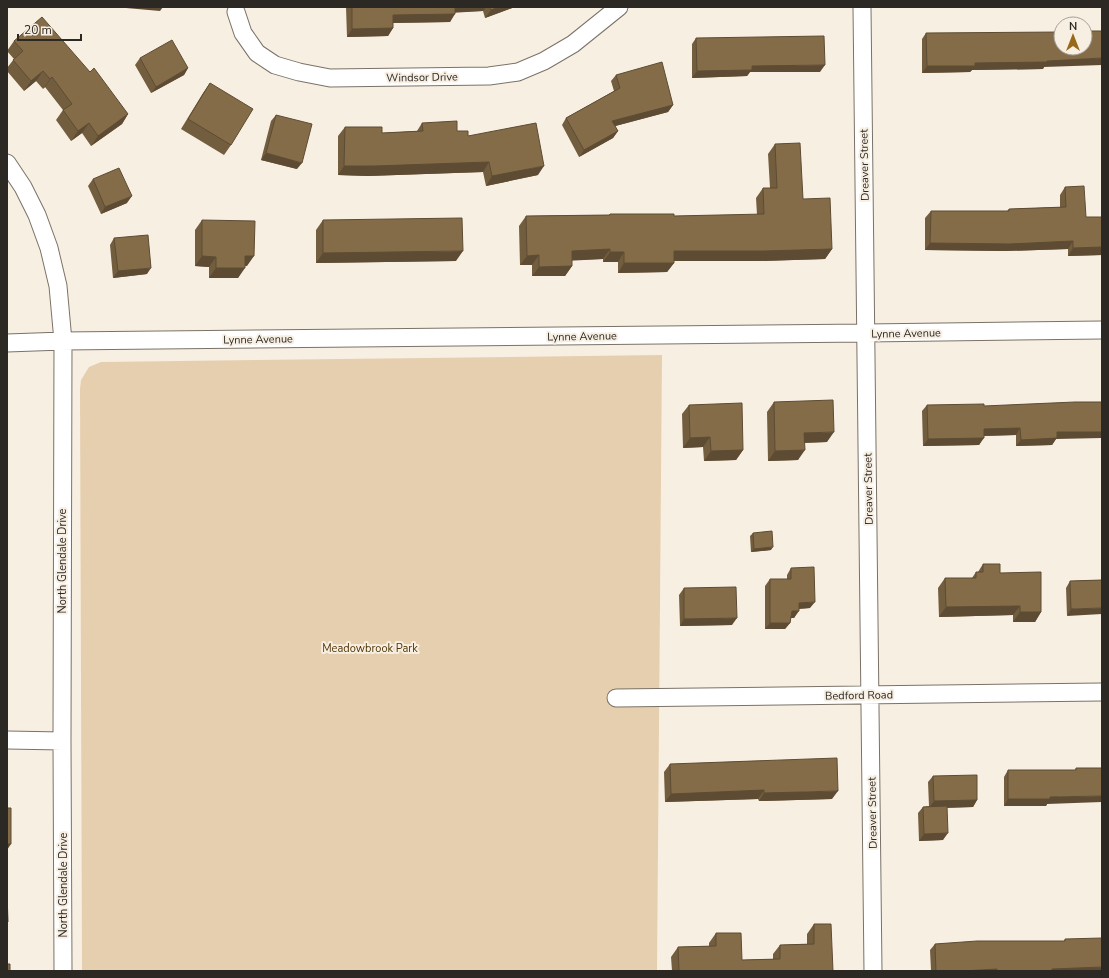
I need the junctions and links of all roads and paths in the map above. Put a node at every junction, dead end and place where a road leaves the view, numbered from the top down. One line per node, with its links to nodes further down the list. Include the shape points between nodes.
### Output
1 (619, 7): 3 (street, Windsor Drive, via 574,44 544,61 518,72 488,76 330,78 299,72 275,65 257,53 243,33)
2 (862, 7): 6 (street, Dreaver Street)
3 (236, 12)
4 (7, 163): 7 (street, North Glendale Drive, via 37,214 49,248 58,286)
5 (1102, 330): 6 (street, Lynne Avenue)
6 (866, 333): 7 (street, Lynne Avenue); 10 (street, Dreaver Street)
7 (63, 341): 8 (street, Lynne Avenue); 13 (street, North Glendale Drive)
8 (7, 343)
9 (1102, 692): 10 (street, Bedford Road)
10 (870, 695): 11 (street, Bedford Road); 15 (street, Dreaver Street)
11 (616, 698)
12 (7, 740): 13 (street)
13 (62, 740): 14 (street, North Glendale Drive)
14 (63, 971)
15 (874, 971)

